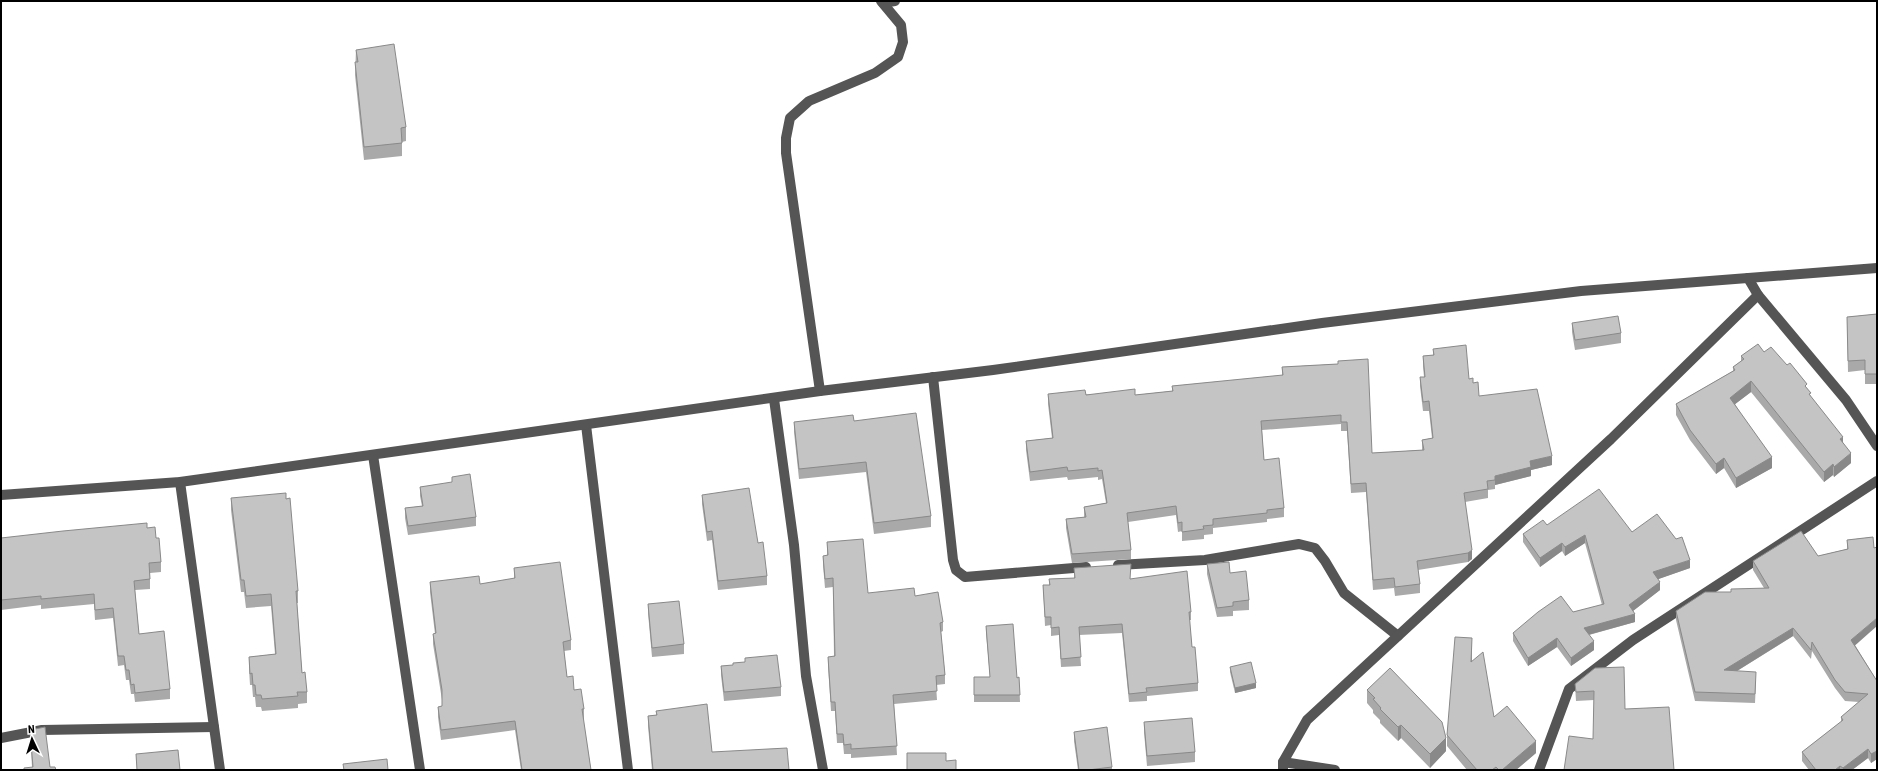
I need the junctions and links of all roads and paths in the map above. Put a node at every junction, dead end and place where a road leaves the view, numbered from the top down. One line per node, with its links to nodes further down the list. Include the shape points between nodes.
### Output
1 (895, 1): 2 (street)
2 (882, 2): 7 (street, via 901,25 904,42 898,57 875,73 809,101 790,118 786,138)
3 (1877, 268): 4 (street)
4 (1748, 278): 5 (street); 6 (street, via 1573,292 1322,323)
5 (1758, 295): 10 (street, via 1846,400); 17 (street, via 1611,439)
6 (933, 377): 7 (street); 16 (street, via 956,570 965,577)
7 (820, 392): 8 (street)
8 (774, 399): 9 (street); 24 (street, via 794,545 806,676)
9 (586, 425): 11 (street); 23 (street)
10 (1877, 446)
11 (373, 455): 13 (street); 22 (street)
12 (1877, 481): 26 (street, via 1633,640 1569,689)
13 (180, 482): 14 (street); 18 (street)
14 (1, 495)
15 (1111, 566): 17 (street, via 1205,560 1299,544 1315,548 1344,593)
16 (1096, 567)
17 (1398, 636): 20 (street, via 1307,720)
18 (214, 727): 19 (street, via 42,730); 21 (street)
19 (1, 738)
20 (1283, 766): 25 (street)
21 (220, 770)
22 (420, 770)
23 (628, 770)
24 (823, 770)
25 (1335, 770)
26 (1539, 770)

